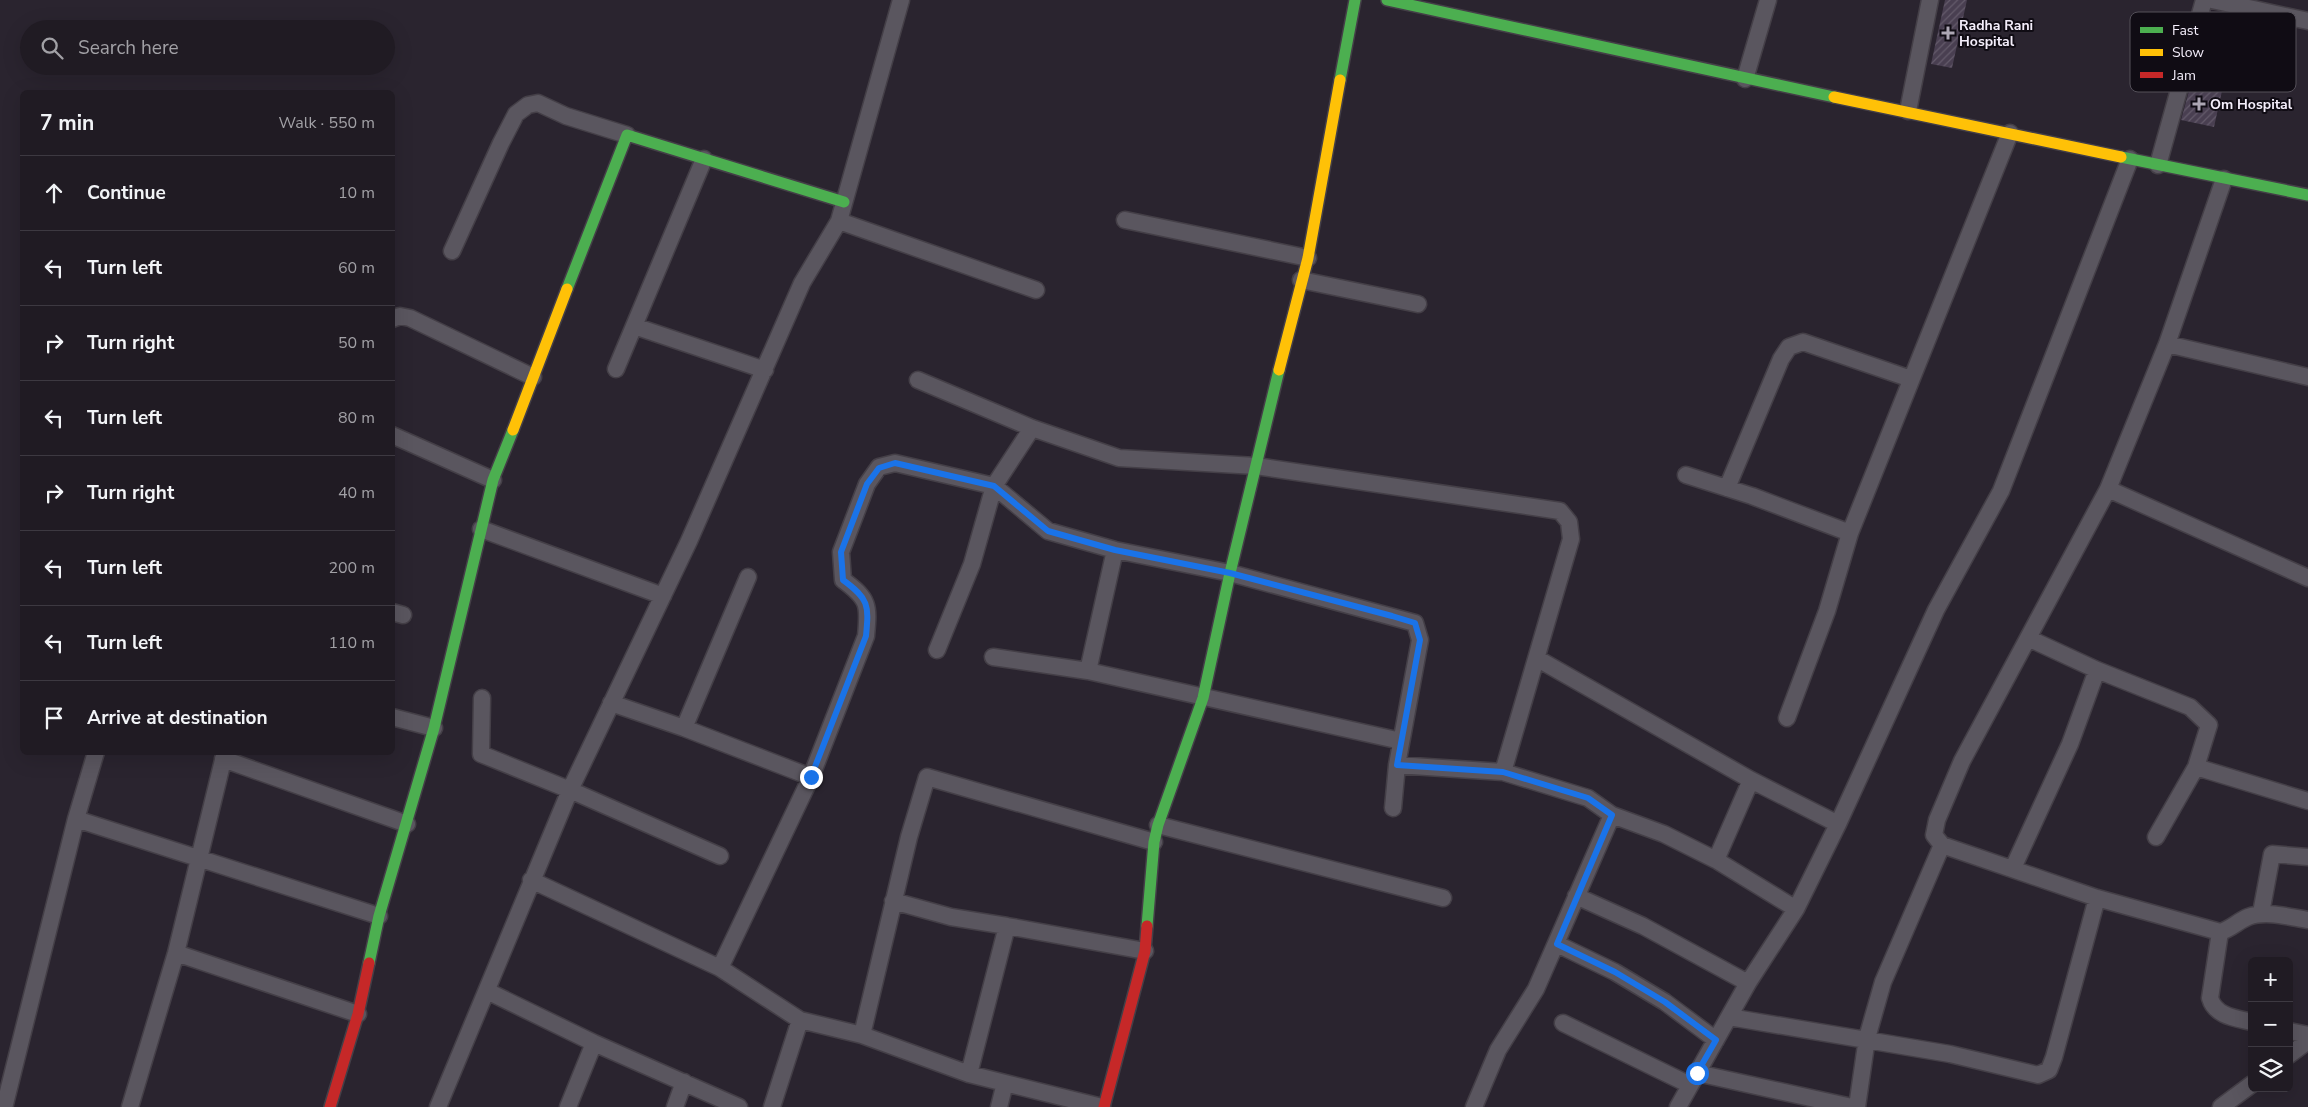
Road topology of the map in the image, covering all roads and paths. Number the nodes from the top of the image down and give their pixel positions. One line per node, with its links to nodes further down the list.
1 (901, 0): 18 (street)
2 (1355, 0): 22 (street)
3 (1387, 0): 8 (street)
4 (1768, 0): 8 (street)
5 (1930, 0): 10 (street)
6 (2212, 0): 7 (street)
7 (2267, 12)
8 (1745, 79): 10 (street)
9 (2178, 92): 15 (street)
10 (1908, 111): 11 (street)
11 (2010, 133): 14 (street); 33 (street)
12 (627, 135): 13 (street); 21 (street); 31 (street)
13 (704, 158): 18 (street); 27 (street)
14 (2130, 159): 15 (street); 77 (street)
15 (2158, 164): 16 (street)
16 (2224, 179): 17 (street); 28 (street)
17 (2308, 195)
18 (844, 202): 20 (street)
19 (1125, 220): 22 (street)
20 (839, 221): 24 (street); 30 (street)
21 (452, 251)
22 (1308, 258): 23 (street)
23 (1301, 280): 25 (street); 37 (street)
24 (1036, 290)
25 (1418, 304)
26 (395, 318): 31 (street)
27 (634, 326): 29 (street); 30 (street)
28 (2167, 344): 32 (street); 42 (street)
29 (616, 369)
30 (765, 370): 49 (street)
31 (533, 377): 39 (street)
32 (2308, 377)
33 (1911, 379): 41 (street); 44 (street)
34 (918, 380): 35 (street)
35 (1032, 428): 37 (street); 40 (street)
36 (395, 436): 39 (street)
37 (1256, 466): 46 (street); 53 (street)
38 (1686, 475): 41 (street)
39 (493, 480): 43 (street)
40 (994, 486): 45 (street); 51 (street); 69 (street)
41 (1728, 488): 44 (street)
42 (2108, 489): 48 (street); 50 (street)
43 (481, 529): 49 (street); 61 (street)
44 (1850, 533): 59 (street)
45 (1115, 550): 46 (street); 55 (street)
46 (1230, 573): 57 (street); 63 (street)
47 (748, 577): 62 (street)
48 (2308, 578)
49 (663, 596): 58 (street)
50 (2028, 638): 54 (street); 81 (street)
51 (937, 650)
52 (993, 657): 55 (street)
53 (1538, 659): 68 (street); 70 (street)
54 (2097, 670): 67 (street); 86 (street)
55 (1088, 671): 57 (street)
56 (482, 698): 71 (street)
57 (1203, 698): 63 (street); 78 (street)
58 (612, 703): 62 (street); 71 (street)
59 (1787, 718)
60 (395, 719): 61 (street)
61 (434, 728): 76 (street)
62 (684, 728): 69 (street)
63 (1401, 741): 66 (street)
64 (95, 755): 75 (street)
65 (224, 756): 76 (street); 83 (street)
66 (1397, 765): 68 (street); 73 (street)
67 (2196, 767): 72 (street); 79 (street)
68 (1503, 772): 74 (street)
69 (811, 777): 101 (street)
70 (1751, 780): 77 (street); 85 (street)
71 (570, 790): 82 (street); 87 (street)
72 (2308, 801)
73 (1393, 808)
74 (1612, 815): 85 (street); 88 (street)
75 (76, 819): 83 (street); 122 (street)
76 (407, 824): 94 (street)
77 (1838, 824): 92 (street)
78 (1158, 825): 80 (street); 89 (street)
79 (2156, 838)
80 (1154, 842): 91 (street); 99 (street)
81 (1942, 844): 86 (street); 112 (street)
82 (720, 856)
83 (199, 857): 94 (street); 100 (street)
84 (2308, 857): 93 (street)
85 (1716, 860): 92 (street)
86 (2013, 868): 90 (street)
87 (531, 880): 101 (street); 103 (street)
88 (1576, 896): 98 (street); 102 (street)
89 (1443, 898)
90 (2097, 898): 97 (street); 112 (street)
91 (893, 901): 96 (street); 110 (street)
92 (1796, 909): 102 (street)
93 (2261, 913): 95 (street); 97 (street)
94 (379, 916): 104 (street)
95 (2308, 920)
96 (1007, 926): 99 (street); 117 (street)
97 (2220, 932): 107 (street)
98 (1557, 944): 113 (street); 132 (street)
99 (1145, 952): 131 (street)
100 (176, 953): 104 (street); 123 (street)
101 (720, 968): 106 (street)
102 (1748, 983): 105 (street)
103 (487, 991): 115 (street); 125 (street)
104 (358, 1014): 124 (street)
105 (1729, 1016): 112 (street); 113 (street)
106 (800, 1020): 110 (street); 129 (street)
107 (2248, 1021)
108 (1563, 1023): 118 (street)
109 (2293, 1032): 111 (street)
110 (862, 1035): 117 (street)
111 (2308, 1035)
112 (1867, 1038): 135 (street)
113 (1716, 1040): 118 (street)
114 (2308, 1041): 116 (street)
115 (594, 1043): 119 (street); 126 (street)
116 (2293, 1053)
117 (969, 1074): 120 (street)
118 (1693, 1079): 133 (street); 134 (street)
119 (684, 1082): 127 (street); 128 (street)
120 (1005, 1083): 130 (street); 131 (street)
121 (2248, 1087): 136 (street)
122 (8, 1105)
123 (130, 1107)
124 (330, 1107)
125 (438, 1107)
126 (568, 1107)
127 (675, 1107)
128 (739, 1107)
129 (772, 1107)
130 (999, 1107)
131 (1103, 1107)
132 (1474, 1107)
133 (1678, 1107)
134 (1852, 1107)
135 (1857, 1107)
136 (2220, 1107)

